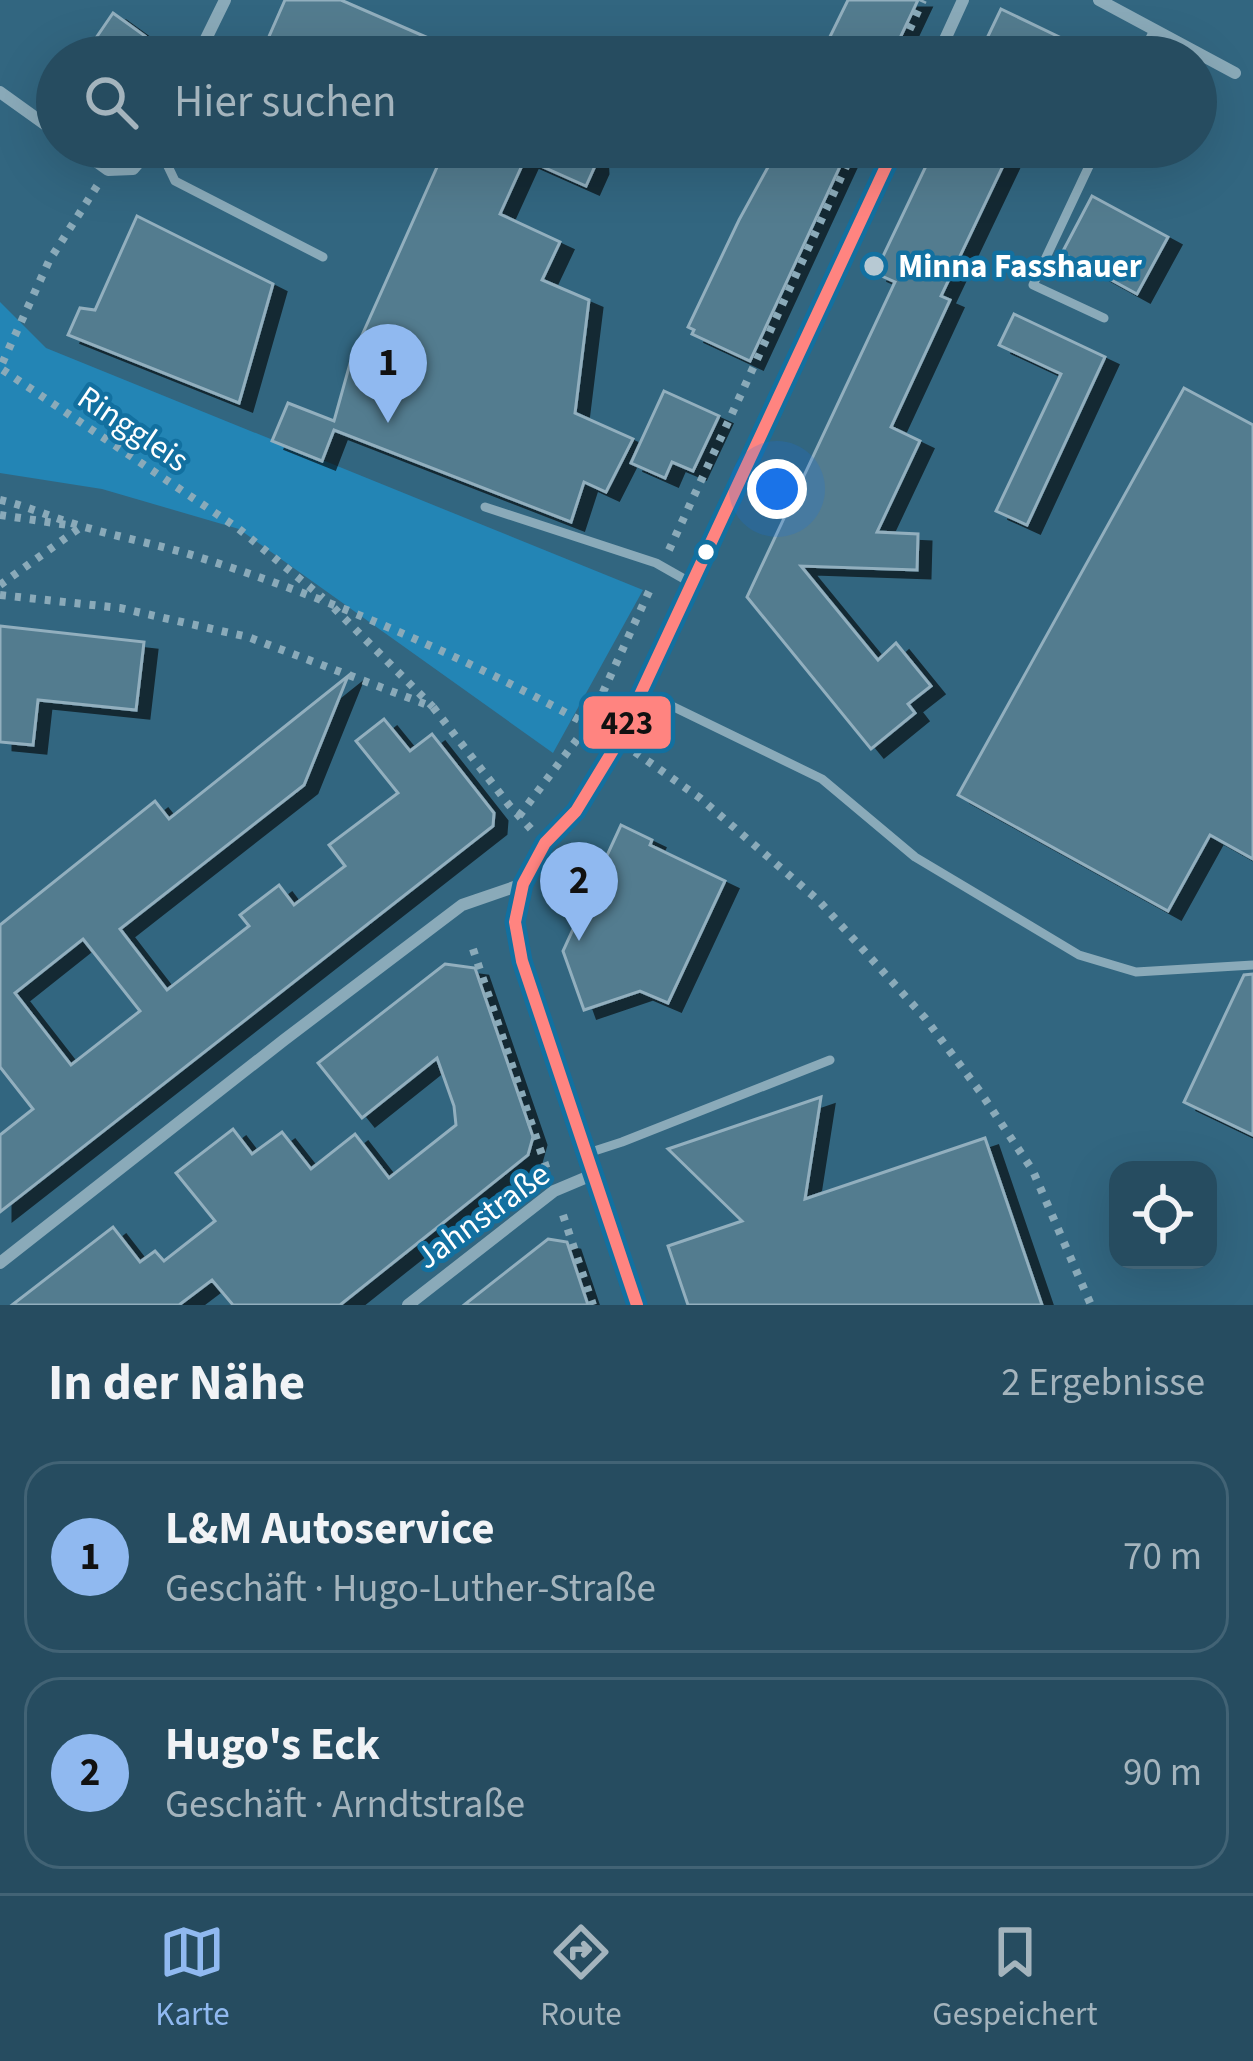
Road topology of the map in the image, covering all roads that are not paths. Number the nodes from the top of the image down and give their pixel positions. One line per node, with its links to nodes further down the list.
1 (225, 0): 5 (street)
2 (963, 0): 6 (street)
3 (1100, 0): 4 (street)
4 (1154, 30): 7 (lane); 8 (street)
5 (207, 36)
6 (947, 36)
7 (1151, 36)
8 (1165, 36)
9 (1217, 63): 10 (street)
10 (1235, 73)
11 (0, 92): 12 (street)
12 (36, 119)
13 (105, 168): 14 (street)
14 (135, 168)
15 (169, 168): 18 (lane)
16 (885, 168): 21 (street)
17 (1089, 168): 19 (lane)
18 (323, 257)
19 (1104, 318)
20 (485, 507): 21 (lane)
21 (693, 584): 22 (street)
22 (643, 692): 23 (street); 24 (lane)
23 (523, 884): 26 (street); 28 (street)
24 (1253, 965)
25 (830, 1060): 26 (lane)
26 (585, 1154): 27 (street)
27 (592, 1175): 29 (street, Jahnstraße); 30 (street)
28 (0, 1264)
29 (408, 1305)
30 (637, 1305)

